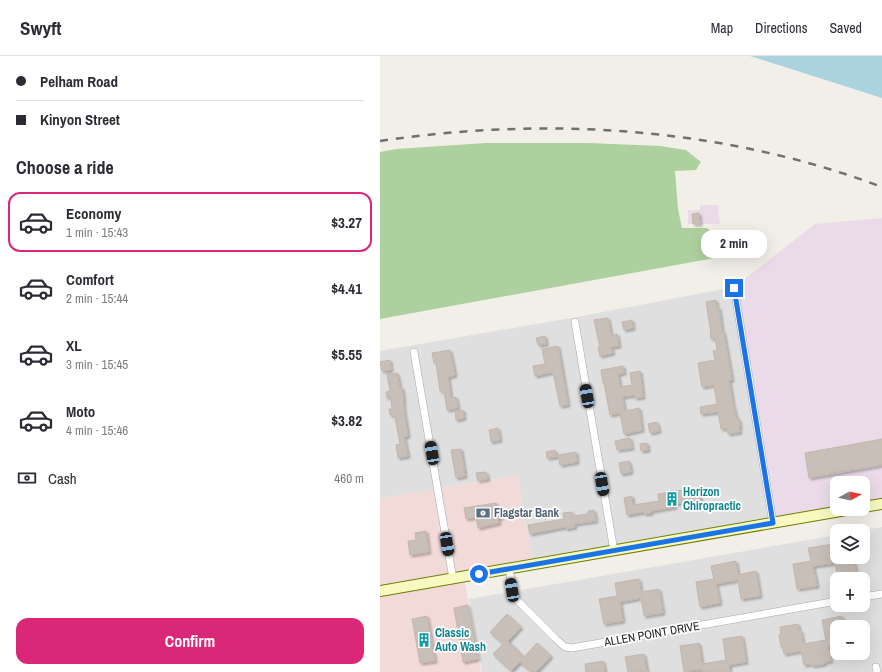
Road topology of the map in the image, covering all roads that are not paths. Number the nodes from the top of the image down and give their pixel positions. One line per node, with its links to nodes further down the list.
1 (734, 288): 7 (street)
2 (575, 322): 8 (street)
3 (414, 352): 10 (street)
4 (882, 504): 5 (main road)
5 (870, 506)
6 (830, 513): 7 (main road)
7 (773, 523): 8 (main road)
8 (614, 551): 9 (main road)
9 (509, 569): 10 (main road); 14 (street, ALLEN POINT DRIVE)
10 (453, 579): 11 (main road)
11 (380, 591)
12 (882, 594): 13 (street)
13 (870, 596)
14 (830, 602)

